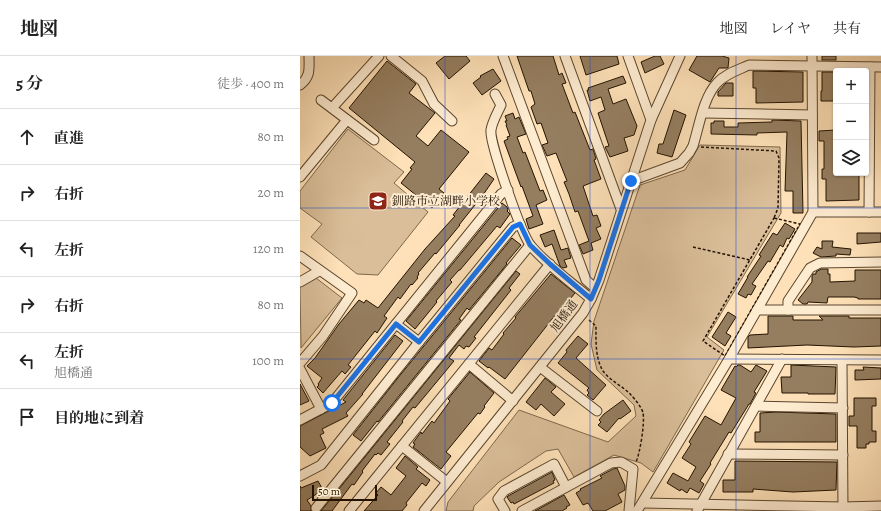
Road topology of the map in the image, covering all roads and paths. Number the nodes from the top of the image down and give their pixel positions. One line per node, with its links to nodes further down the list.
1 (309, 56): 11 (street)
2 (379, 56): 14 (street)
3 (391, 56): 19 (street)
4 (503, 56): 39 (street)
5 (565, 56): 25 (street)
6 (628, 56): 18 (street)
7 (680, 56): 18 (street, 旭橋通)
8 (812, 61): 9 (street); 15 (street); 16 (street)
9 (870, 67): 10 (street); 27 (street)
10 (881, 67)
11 (300, 85)
12 (495, 94): 24 (street)
13 (321, 100): 14 (street)
14 (332, 108): 17 (street)
15 (703, 113): 16 (street); 21 (street)
16 (812, 114): 26 (street)
17 (347, 120): 20 (street); 22 (street)
18 (652, 120): 23 (street, 旭橋通)
19 (452, 121)
20 (374, 140)
21 (693, 146): 23 (street); 29 (path)
22 (300, 177)
23 (631, 181): 25 (street, 旭橋通)
24 (508, 190): 30 (street); 45 (street)
25 (621, 210): 39 (street, 旭橋通)
26 (813, 212): 27 (street); 41 (street)
27 (869, 212): 28 (street)
28 (881, 212)
29 (774, 218): 34 (path); 34 (path)
30 (520, 224): 31 (street); 46 (street)
31 (530, 245): 36 (street); 71 (street)
32 (693, 247): 34 (path)
33 (300, 256): 37 (street)
34 (750, 260)
35 (881, 262): 42 (street)
36 (550, 264): 40 (street); 52 (street)
37 (319, 271): 38 (street); 51 (street)
38 (300, 282)
39 (595, 288): 40 (street, 旭橋通)
40 (591, 299): 44 (street, 旭橋通)
41 (757, 310): 42 (street); 47 (street)
42 (788, 310): 43 (street)
43 (881, 310)
44 (576, 322): 53 (street, 旭橋通); 64 (path)
45 (396, 324): 46 (street); 58 (street)
46 (419, 342): 65 (street)
47 (729, 359): 48 (street); 68 (street)
48 (782, 360): 50 (street); 56 (street)
49 (881, 360): 50 (street)
50 (842, 361): 57 (street)
51 (300, 363)
52 (469, 364): 55 (street); 61 (street)
53 (540, 367): 55 (street, 旭橋通); 59 (street)
54 (300, 369): 58 (street)
55 (513, 401): 66 (street, 旭橋通)
56 (756, 406): 57 (street); 62 (street)
57 (843, 408): 63 (street)
58 (322, 409): 60 (street)
59 (597, 411)
60 (300, 420)
61 (402, 446): 66 (street); 73 (street)
62 (728, 454): 63 (street); 70 (street)
63 (843, 455): 72 (street)
64 (633, 469): 67 (street); 77 (street)
65 (300, 476)
66 (448, 482): 74 (street, 旭橋通)
67 (566, 487): 75 (street); 76 (street)
68 (643, 503): 70 (street); 78 (street)
69 (881, 506): 72 (street)
70 (699, 507): 72 (street)
71 (316, 508)
72 (844, 509)
73 (350, 511)
74 (424, 511)
75 (505, 511)
76 (522, 511)
77 (629, 511)
78 (637, 511)

